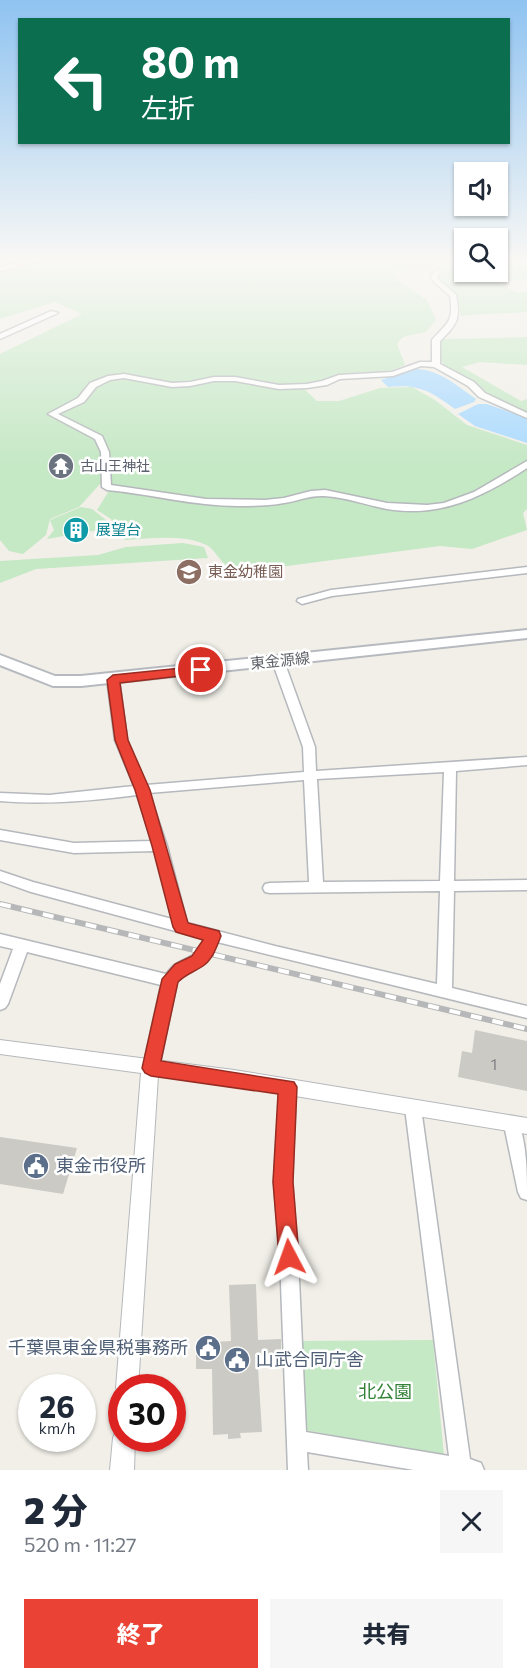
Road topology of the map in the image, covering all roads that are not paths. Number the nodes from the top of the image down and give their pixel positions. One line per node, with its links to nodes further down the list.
1 (19, 329): 3 (street)
2 (451, 329): 4 (street)
3 (0, 337)
4 (436, 364): 5 (street); 6 (street)
5 (527, 416)
6 (527, 464)
7 (527, 570): 8 (street)
8 (302, 601)
9 (527, 634): 11 (main road, 東金源線)
10 (0, 660): 12 (main road, 東金源線)
11 (278, 661): 12 (main road, 東金源線); 15 (street)
12 (113, 680): 16 (street)
13 (527, 761): 14 (street)
14 (450, 768): 15 (street); 23 (street)
15 (312, 776): 16 (street); 22 (street)
16 (142, 790): 17 (street); 19 (street)
17 (0, 797)
18 (0, 835): 19 (street)
19 (160, 846): 25 (street)
20 (0, 876): 25 (street)
21 (527, 885): 23 (street)
22 (316, 886): 23 (street); 24 (street)
23 (447, 887): 30 (street)
24 (270, 888)
25 (182, 927): 26 (street)
26 (213, 936): 29 (street); 30 (street)
27 (0, 940): 28 (street)
28 (22, 945): 29 (street); 31 (street)
29 (170, 981): 34 (street)
30 (444, 992): 32 (street)
31 (0, 1004)
32 (527, 1012)
33 (0, 1047): 34 (street)
34 (151, 1068): 35 (street); 39 (street)
35 (288, 1087): 36 (street); 40 (street)
36 (413, 1108): 37 (street); 42 (street)
37 (520, 1125): 38 (street)
38 (527, 1192)
39 (128, 1374)
40 (297, 1440): 42 (street); 44 (street)
41 (123, 1452): 43 (street)
42 (467, 1469)
43 (122, 1470)
44 (298, 1470)

